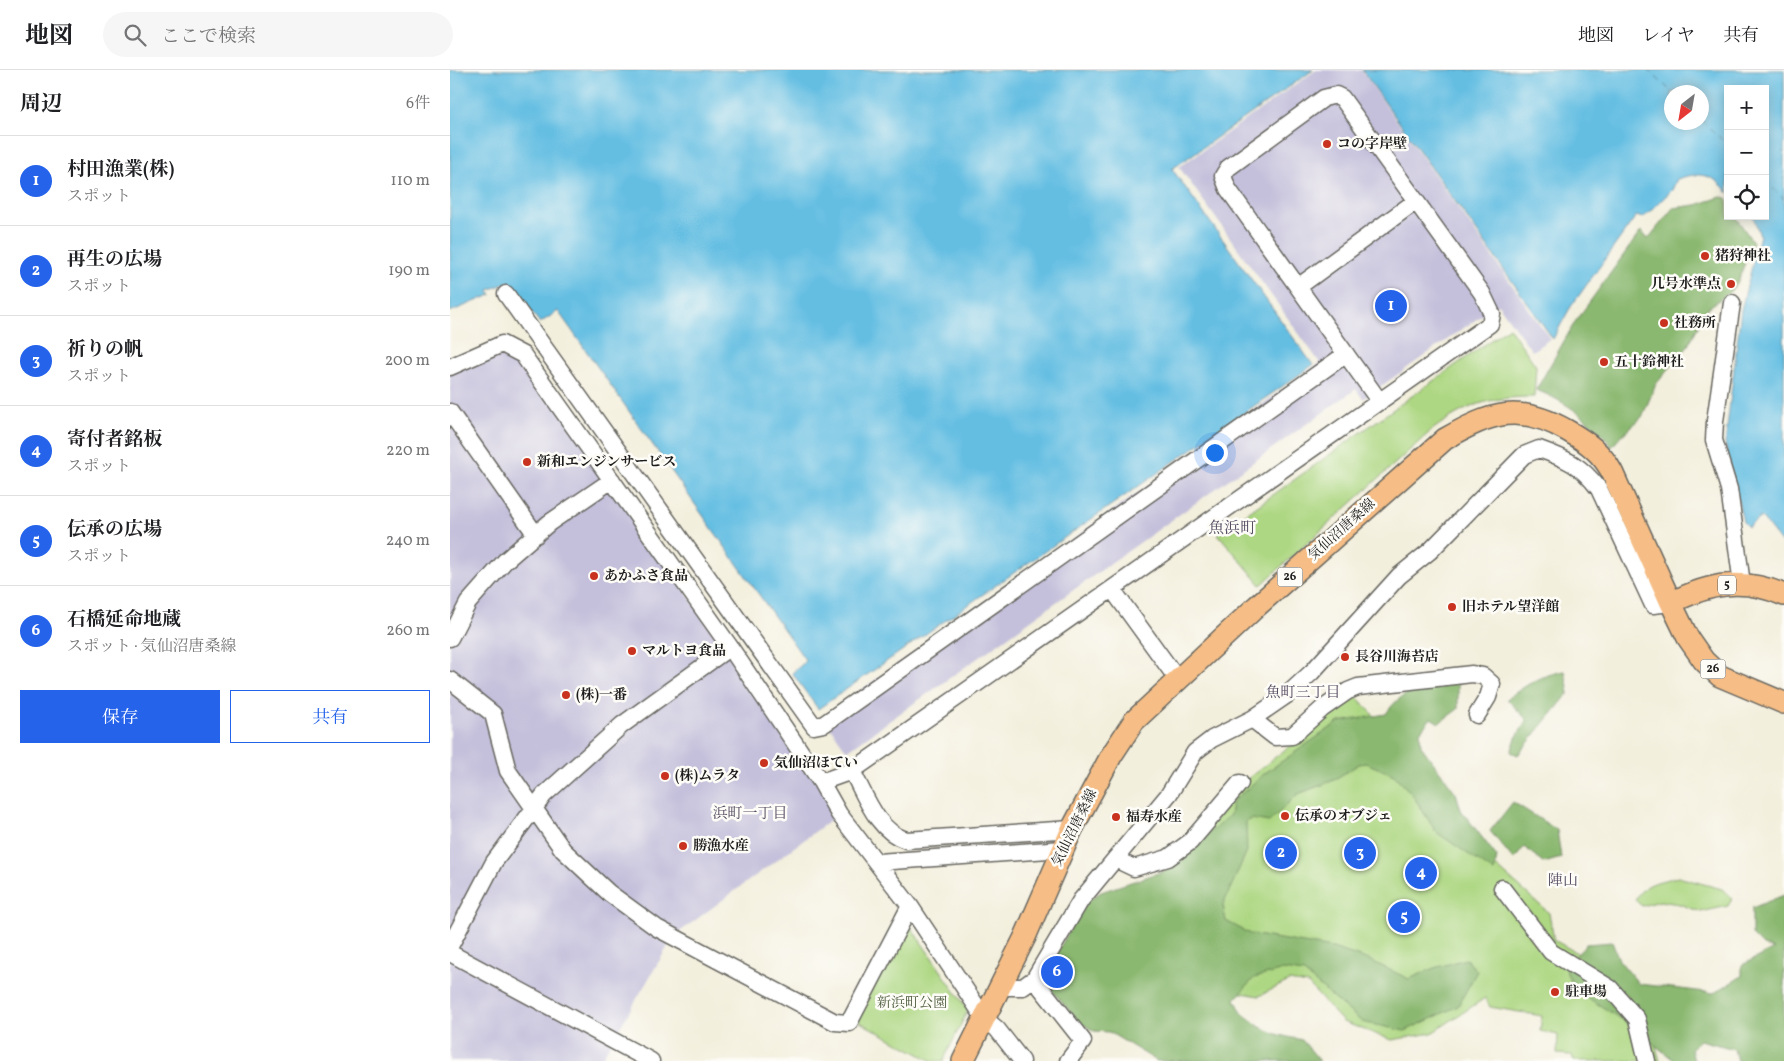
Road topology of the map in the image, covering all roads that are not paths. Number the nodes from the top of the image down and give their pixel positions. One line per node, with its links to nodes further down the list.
1 (1416, 201): 2 (street); 2 (street); 7 (street)
2 (1298, 287): 5 (street)
3 (506, 294): 5 (street)
4 (1732, 303): 11 (street)
5 (1346, 354): 7 (street)
6 (450, 367): 9 (street)
7 (1380, 402): 12 (street)
8 (450, 412): 10 (street)
9 (612, 480): 10 (street); 16 (street)
10 (536, 535): 15 (street)
11 (1742, 584): 13 (main road, 5); 14 (main road, 5)
12 (1112, 589): 18 (street); 22 (street)
13 (1784, 595)
14 (1671, 603): 18 (main road, 気仙沼唐桑線 / 26); 19 (main road, 気仙沼唐桑線 / 26); 21 (street)
15 (450, 638)
16 (730, 647): 23 (street); 25 (street)
17 (450, 680): 25 (street)
18 (1178, 680): 26 (main road, 気仙沼唐桑線 / 26)
19 (1784, 704)
20 (1477, 714): 21 (street)
21 (1252, 719): 28 (street)
22 (852, 772): 23 (street); 26 (street)
23 (821, 782): 29 (street)
24 (1240, 783): 28 (street)
25 (534, 808): 31 (street); 32 (street)
26 (1072, 829): 27 (main road, 気仙沼唐桑線 / 26)
27 (1063, 849): 29 (street); 35 (main road, 気仙沼唐桑線 / 26)
28 (1115, 860): 34 (street)
29 (878, 862): 31 (street)
30 (1502, 888): 41 (street)
31 (910, 906): 36 (street)
32 (450, 946)
33 (450, 953): 37 (street)
34 (1034, 979): 35 (street); 40 (street)
35 (1001, 987): 36 (main road, 気仙沼唐桑線 / 26)
36 (986, 1019): 38 (main road, 気仙沼唐桑線 / 26); 39 (street)
37 (651, 1061)
38 (963, 1061)
39 (1022, 1061)
40 (1068, 1061)
41 (1647, 1061)

